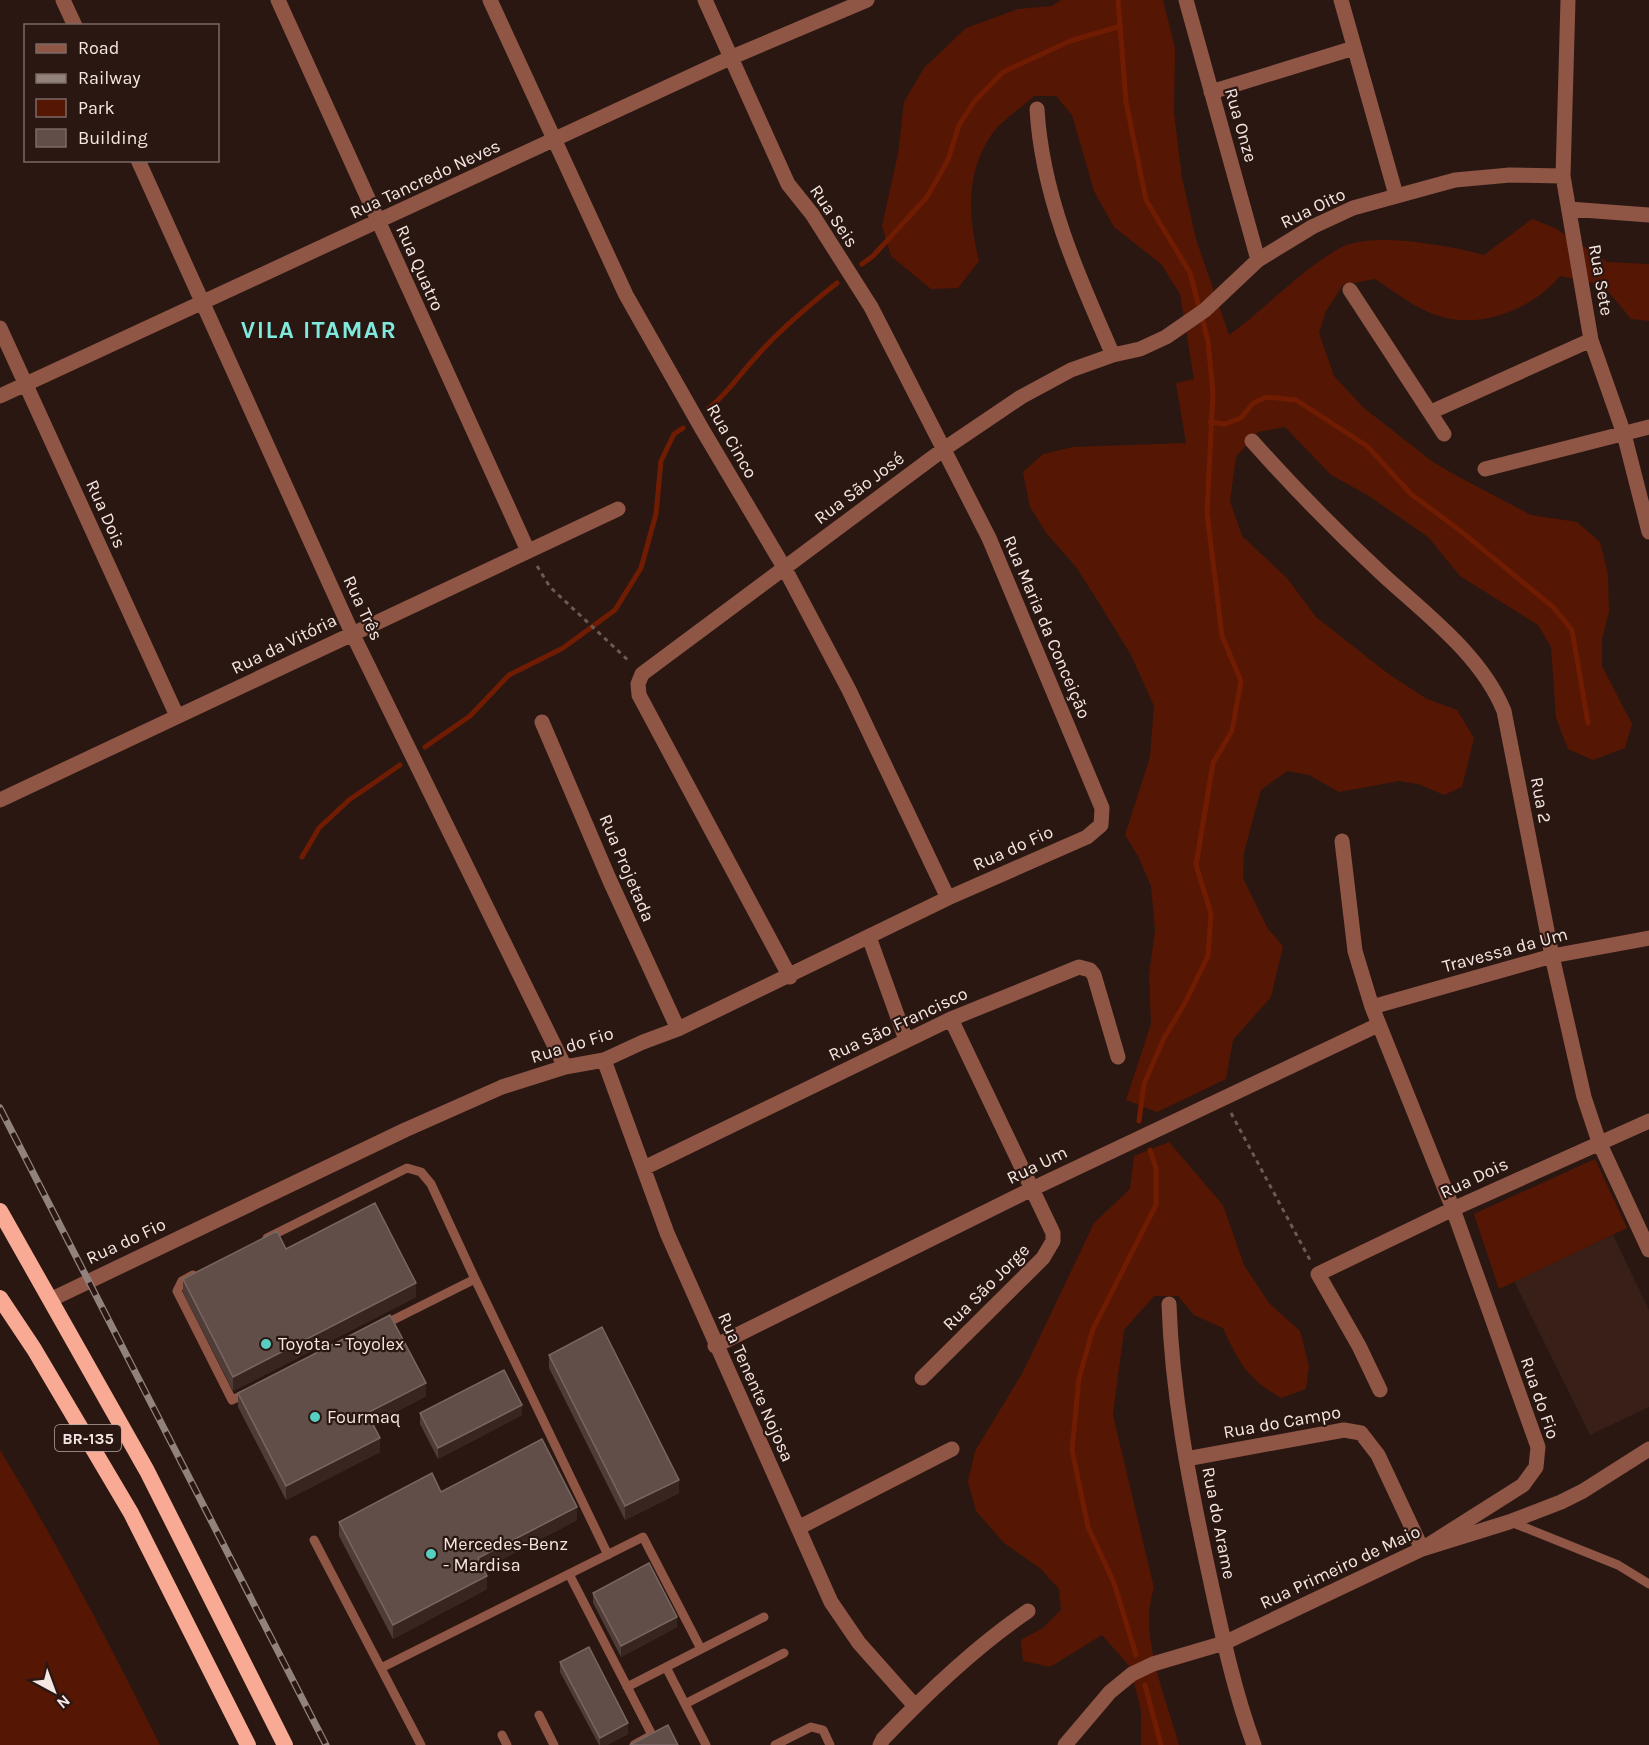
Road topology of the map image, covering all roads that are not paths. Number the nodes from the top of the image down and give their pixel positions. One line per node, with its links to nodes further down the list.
1 (63, 0): 9 (street)
2 (278, 0): 20 (street, Rua Quatro)
3 (490, 0): 14 (street, Rua Cinco)
4 (705, 0): 11 (street, Rua Seis)
5 (867, 0): 11 (street, Rua Tancredo Neves)
6 (1186, 0): 12 (street, Rua Onze)
7 (1341, 0): 10 (street)
8 (1568, 0): 16 (street)
9 (74, 24)
10 (1354, 48): 12 (street); 17 (street)
11 (730, 58): 14 (street, Rua Tancredo Neves); 34 (street, Rua Seis)
12 (1211, 92): 21 (street, Rua Onze)
13 (1037, 109): 26 (street)
14 (553, 141): 20 (street, Rua Tancredo Neves); 39 (street, Rua Cinco)
15 (139, 162): 23 (street, Rua Três)
16 (1563, 176): 17 (street, Rua Oito); 18 (street)
17 (1395, 195): 21 (street, Rua Oito)
18 (1569, 209): 19 (street); 25 (street, Rua Sete)
19 (1649, 215)
20 (378, 222): 23 (street, Rua Tancredo Neves); 38 (street, Rua Quatro)
21 (1258, 260): 26 (street, Rua Oito)
22 (1350, 290): 29 (street)
23 (204, 302): 27 (street, Rua Tancredo Neves); 40 (street, Rua Três)
24 (0, 328): 27 (street, Rua Dois)
25 (1592, 340): 29 (street); 32 (street, Rua Sete)
26 (1113, 355): 34 (street, Rua São José)
27 (25, 382): 28 (street, Rua Tancredo Neves); 41 (street, Rua Dois)
28 (0, 396)
29 (1431, 412): 31 (street)
30 (1649, 427): 32 (street)
31 (1444, 434)
32 (1624, 434): 35 (street); 37 (street)
33 (1252, 441): 49 (street, Rua 2)
34 (944, 449): 39 (street, Rua São José); 44 (street, Rua Maria da Conceição)
35 (1485, 469)
36 (618, 509): 38 (street, Rua da Vitória)
37 (1649, 532)
38 (528, 551): 40 (street, Rua da Vitória)
39 (785, 569): 46 (street, Rua Cinco); 50 (street, Rua São José)
40 (352, 633): 41 (street, Rua da Vitória); 58 (street, Rua Três)
41 (177, 716): 43 (street, Rua da Vitória)
42 (542, 722): 54 (street, Rua Projetada)
43 (0, 800)
44 (1101, 825): 46 (street, Rua do Fio)
45 (1342, 841): 51 (street)
46 (948, 898): 47 (street, Rua do Fio)
47 (869, 937): 50 (street, Rua do Fio); 55 (street)
48 (1649, 938): 49 (street, Travessa da Um)
49 (1552, 956): 51 (street, Travessa da Um); 60 (street, Rua 2)
50 (790, 977): 54 (street, Rua do Fio)
51 (1372, 1007): 53 (street)
52 (951, 1020): 55 (street, Rua São Francisco); 56 (street, Rua São Francisco); 62 (street, Rua São Jorge)
53 (1378, 1025): 62 (street, Rua Um); 63 (street)
54 (678, 1029): 57 (street, Rua do Fio)
55 (906, 1040): 61 (street, Rua São Francisco)
56 (1118, 1057)
57 (603, 1060): 58 (street, Rua do Fio); 61 (street, Rua Tenente Nojosa)
58 (565, 1067): 70 (street, Rua do Fio)
59 (1649, 1121): 60 (street, Rua Dois)
60 (1599, 1142): 63 (street, Rua Dois); 66 (street, Rua 2)
61 (644, 1168): 73 (street, Rua Tenente Nojosa)
62 (1032, 1189): 73 (street, Rua Um); 74 (street, Rua São Jorge)
63 (1453, 1209): 76 (street, Rua Dois); 83 (street, Rua do Fio)
64 (0, 1211): 70 (highway, BR-135)
65 (253, 1245): 68 (lane)
66 (1649, 1250)
67 (202, 1270): 75 (lane)
68 (475, 1279): 72 (lane); 84 (lane)
69 (0, 1298): 99 (highway, BR-135)
70 (52, 1299): 100 (highway, BR-135)
71 (1169, 1304): 79 (street, Rua do Arame)
72 (369, 1332)
73 (716, 1346): 81 (street, Rua Tenente Nojosa)
74 (922, 1378)
75 (253, 1390)
76 (1380, 1390)
77 (952, 1449): 81 (street)
78 (1649, 1449): 80 (street, Rua Primeiro de Maio)
79 (1186, 1459): 83 (street, Rua do Campo); 89 (street, Rua do Arame)
80 (1509, 1522): 83 (street, Rua Primeiro de Maio); 86 (lane)
81 (798, 1528): 96 (street, Rua Tenente Nojosa)
82 (314, 1540): 93 (lane)
83 (1422, 1549): 89 (street, Rua Primeiro de Maio)
84 (608, 1555): 85 (lane); 90 (lane)
85 (569, 1574): 93 (lane); 94 (lane)
86 (1649, 1584)
87 (1028, 1611): 96 (street)
88 (764, 1617): 90 (lane)
89 (1224, 1643): 109 (street, Rua Primeiro de Maio); 110 (street, Rua do Arame)
90 (701, 1649): 92 (lane)
91 (784, 1653): 95 (lane)
92 (666, 1667): 94 (lane); 95 (lane)
93 (381, 1668): 101 (lane)
94 (627, 1686): 104 (lane)
95 (685, 1704): 105 (lane)
96 (915, 1706): 108 (street)
97 (539, 1715): 103 (lane)
98 (502, 1735): 102 (lane)
99 (248, 1745)
100 (285, 1745)
101 (421, 1745)
102 (507, 1745)
103 (554, 1745)
104 (633, 1745)
105 (706, 1745)
106 (776, 1745): 107 (lane)
107 (830, 1745)
108 (880, 1745)
109 (1065, 1745)
110 (1254, 1745)

